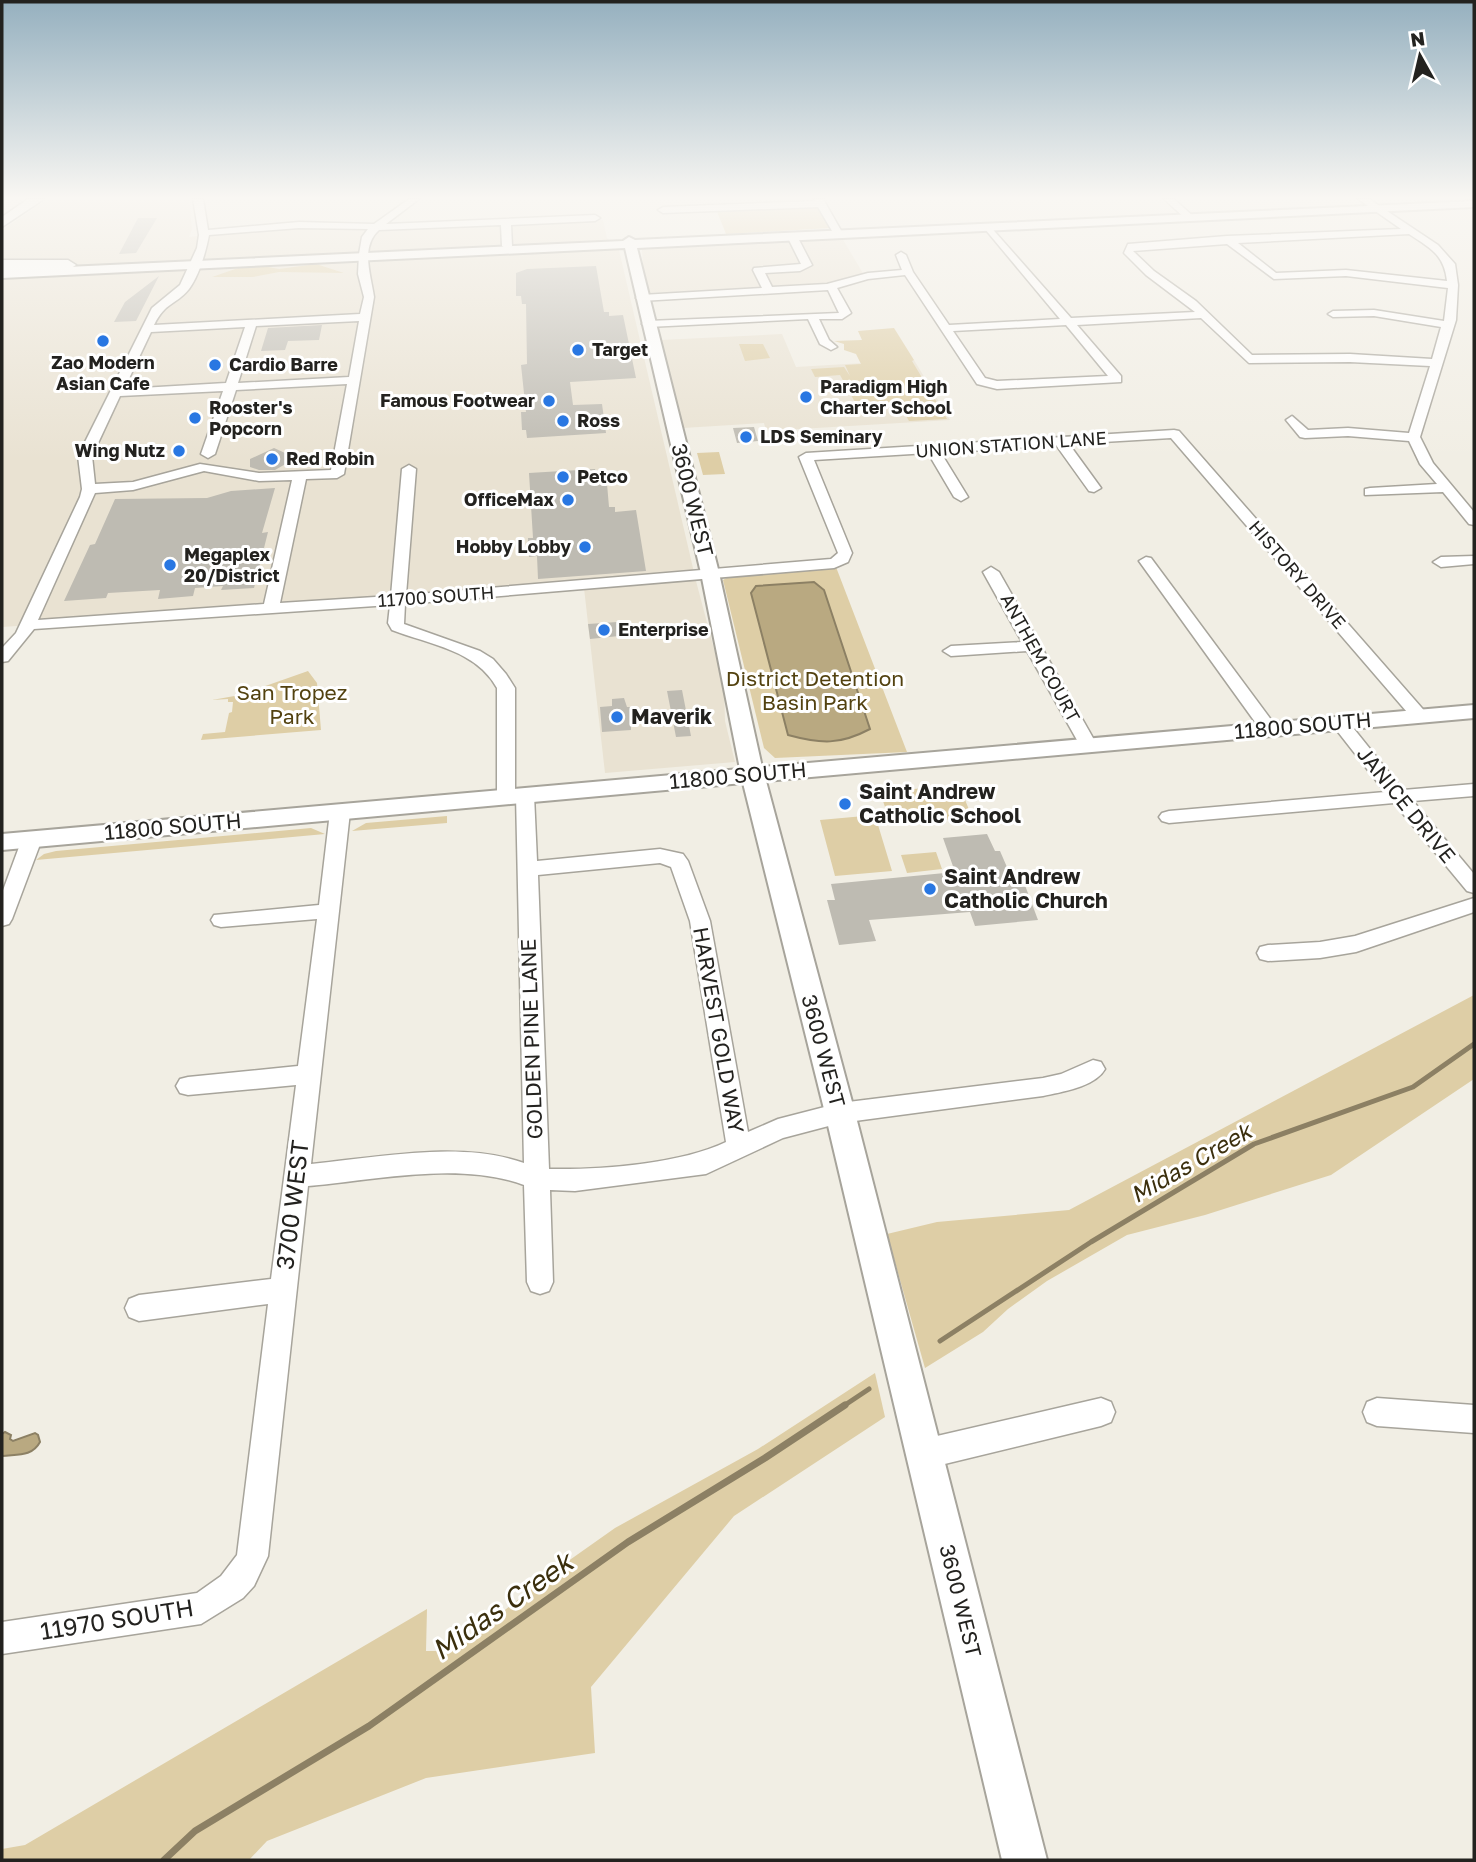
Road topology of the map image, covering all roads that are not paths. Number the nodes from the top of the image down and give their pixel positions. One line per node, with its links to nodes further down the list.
1 (1453, 285): 19 (street)
2 (185, 286): 20 (street)
3 (368, 286): 14 (street)
4 (639, 286): 11 (main road, 3600 WEST)
5 (766, 286): 10 (street)
6 (831, 286): 10 (street); 15 (street)
7 (917, 286): 21 (street)
8 (1037, 286): 16 (street)
9 (1167, 286): 13 (street)
10 (768, 290): 11 (street)
11 (641, 298): 18 (main road, 3600 WEST)
12 (1333, 314): 19 (street)
13 (1205, 315): 16 (street); 23 (street)
14 (365, 317): 17 (street); 24 (street)
15 (812, 317): 18 (street); 22 (street)
16 (1067, 322): 21 (street); 21 (street)
17 (252, 323): 20 (street); 25 (street)
18 (648, 324): 46 (main road, 3600 WEST)
19 (1447, 325): 23 (street)
20 (147, 328): 26 (street)
21 (946, 328)
22 (831, 347)
23 (1436, 363): 29 (street)
24 (354, 380): 25 (street); 34 (street)
25 (230, 387): 26 (street); 32 (street)
26 (115, 393): 37 (street)
27 (1292, 420): 29 (street)
28 (1174, 434): 30 (street, UNION STATION LANE); 54 (street, HISTORY DRIVE)
29 (1414, 437): 36 (street)
30 (1060, 442): 31 (street, UNION STATION LANE); 35 (street)
31 (933, 450): 39 (street); 41 (street, UNION STATION LANE)
32 (201, 463): 34 (street); 37 (street)
33 (410, 469): 47 (street)
34 (300, 476): 48 (street)
35 (1094, 488)
36 (1445, 488): 38 (street); 40 (street)
37 (89, 489): 49 (street)
38 (1370, 492)
39 (961, 497)
40 (1474, 521)
41 (843, 559): 46 (street, 11700 SOUTH)
42 (1474, 560): 44 (street)
43 (1146, 561): 56 (street)
44 (1441, 562)
45 (991, 572): 50 (street, ANTHEM COURT)
46 (710, 573): 47 (street, 11700 SOUTH); 58 (main road, 3600 WEST)
47 (398, 600): 48 (street, 11700 SOUTH); 61 (street, GOLDEN PINE LANE)
48 (271, 609): 49 (street, 11700 SOUTH)
49 (28, 625): 52 (street)
50 (1032, 646): 51 (street); 57 (street, ANTHEM COURT)
51 (951, 651)
52 (2, 657)
53 (1474, 711): 54 (main road, 11800 SOUTH)
54 (1419, 715): 55 (main road, 11800 SOUTH)
55 (1340, 723): 56 (main road, 11800 SOUTH); 60 (street, JANICE DRIVE)
56 (1269, 729): 57 (main road, 11800 SOUTH)
57 (1088, 745): 58 (main road, 11800 SOUTH)
58 (753, 774): 61 (main road, 11800 SOUTH); 76 (main road, 3600 WEST)
59 (1474, 790): 60 (street)
60 (1397, 795): 63 (street); 67 (street, JANICE DRIVE)
61 (516, 796): 62 (main road, 11800 SOUTH); 66 (street, GOLDEN PINE LANE)
62 (340, 812): 64 (main road, 11800 SOUTH); 69 (street, 3700 WEST)
63 (1169, 817)
64 (32, 839): 65 (main road, 11800 SOUTH); 70 (street)
65 (2, 842)
66 (527, 869): 77 (street, HARVEST GOLD WAY); 79 (street, GOLDEN PINE LANE)
67 (1474, 886)
68 (1474, 905): 72 (street)
69 (329, 911): 71 (street); 74 (street, 3700 WEST)
70 (2, 919)
71 (221, 920)
72 (1268, 953)
73 (1093, 1069): 76 (street)
74 (308, 1074): 75 (street); 78 (street, 3700 WEST)
75 (188, 1086)
76 (840, 1113): 77 (street); 86 (main road, 3600 WEST)
77 (739, 1147): 79 (street)
78 (297, 1176): 79 (street); 81 (street, 3700 WEST)
79 (537, 1179): 80 (street, GOLDEN PINE LANE)
80 (540, 1282)
81 (283, 1290): 82 (street); 87 (street, 3700 WEST)
82 (139, 1308)
83 (1101, 1412): 86 (street)
84 (1377, 1412): 85 (street)
85 (1474, 1419)
86 (924, 1454): 89 (main road, 3600 WEST)
87 (229, 1591): 88 (street, 11970 SOUTH)
88 (2, 1639)
89 (1024, 1860)

